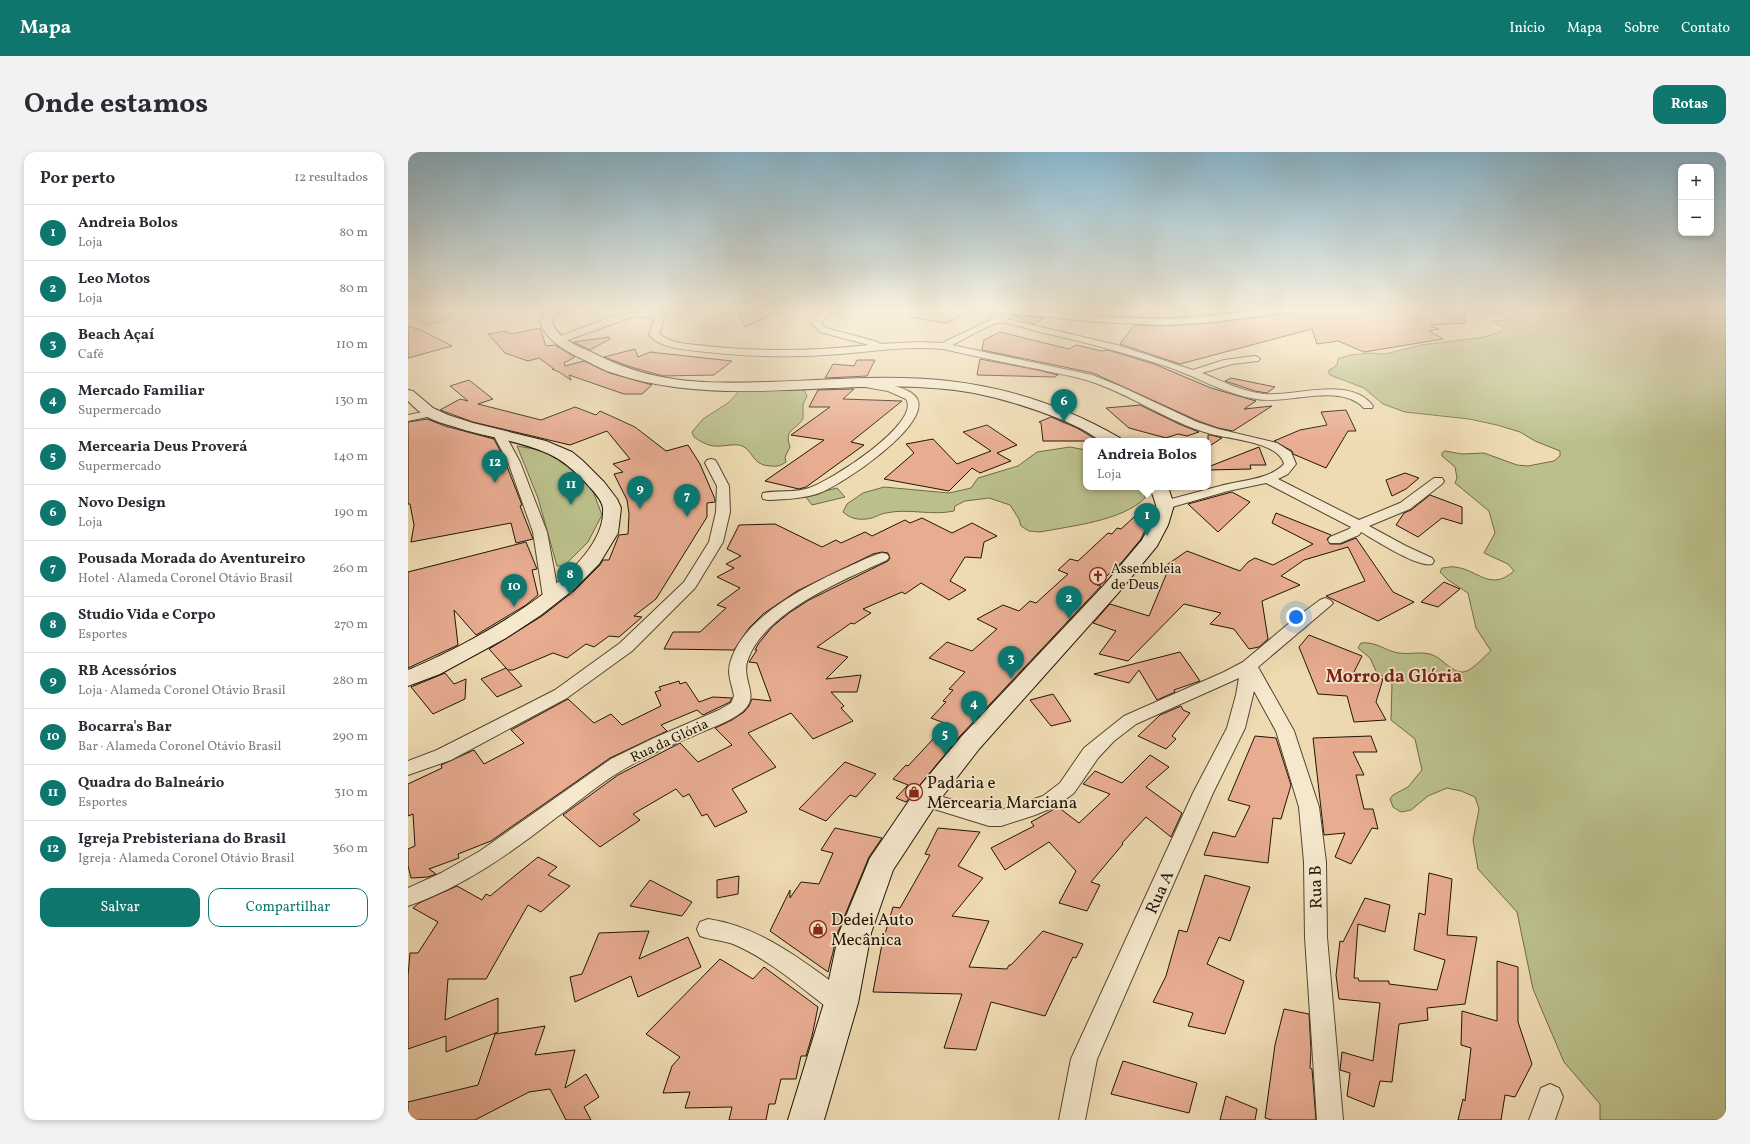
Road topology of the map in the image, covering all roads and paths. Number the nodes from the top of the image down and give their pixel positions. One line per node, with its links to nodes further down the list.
1 (581, 354): 6 (main road)
2 (981, 354): 14 (street)
3 (1136, 354): 5 (street)
4 (1256, 359): 5 (street)
5 (1194, 373): 8 (street)
6 (851, 382): 12 (main road); 18 (street)
7 (408, 394): 9 (main road)
8 (1368, 406)
9 (432, 413): 10 (street); 11 (main road)
10 (408, 418)
11 (500, 436): 24 (street); 24 (main road)
12 (1109, 438)
13 (710, 463): 28 (street)
14 (1268, 480): 17 (street); 20 (street)
15 (1438, 481): 20 (street)
16 (1210, 490): 19 (street)
17 (1211, 490)
18 (768, 496)
19 (1162, 496): 29 (main road)
20 (1359, 525): 21 (street); 23 (street)
21 (1335, 540)
22 (882, 557): 30 (street, Rua da Glória)
23 (1427, 561)
24 (551, 597): 27 (main road)
25 (1325, 603): 26 (street)
26 (1249, 666): 29 (street); 34 (street, Rua A); 35 (street, Rua B)
27 (408, 679)
28 (408, 768)
29 (925, 799): 32 (main road)
30 (408, 897)
31 (708, 929): 32 (street)
32 (841, 1003): 33 (main road)
33 (806, 1120)
34 (1072, 1120)
35 (1330, 1120)

